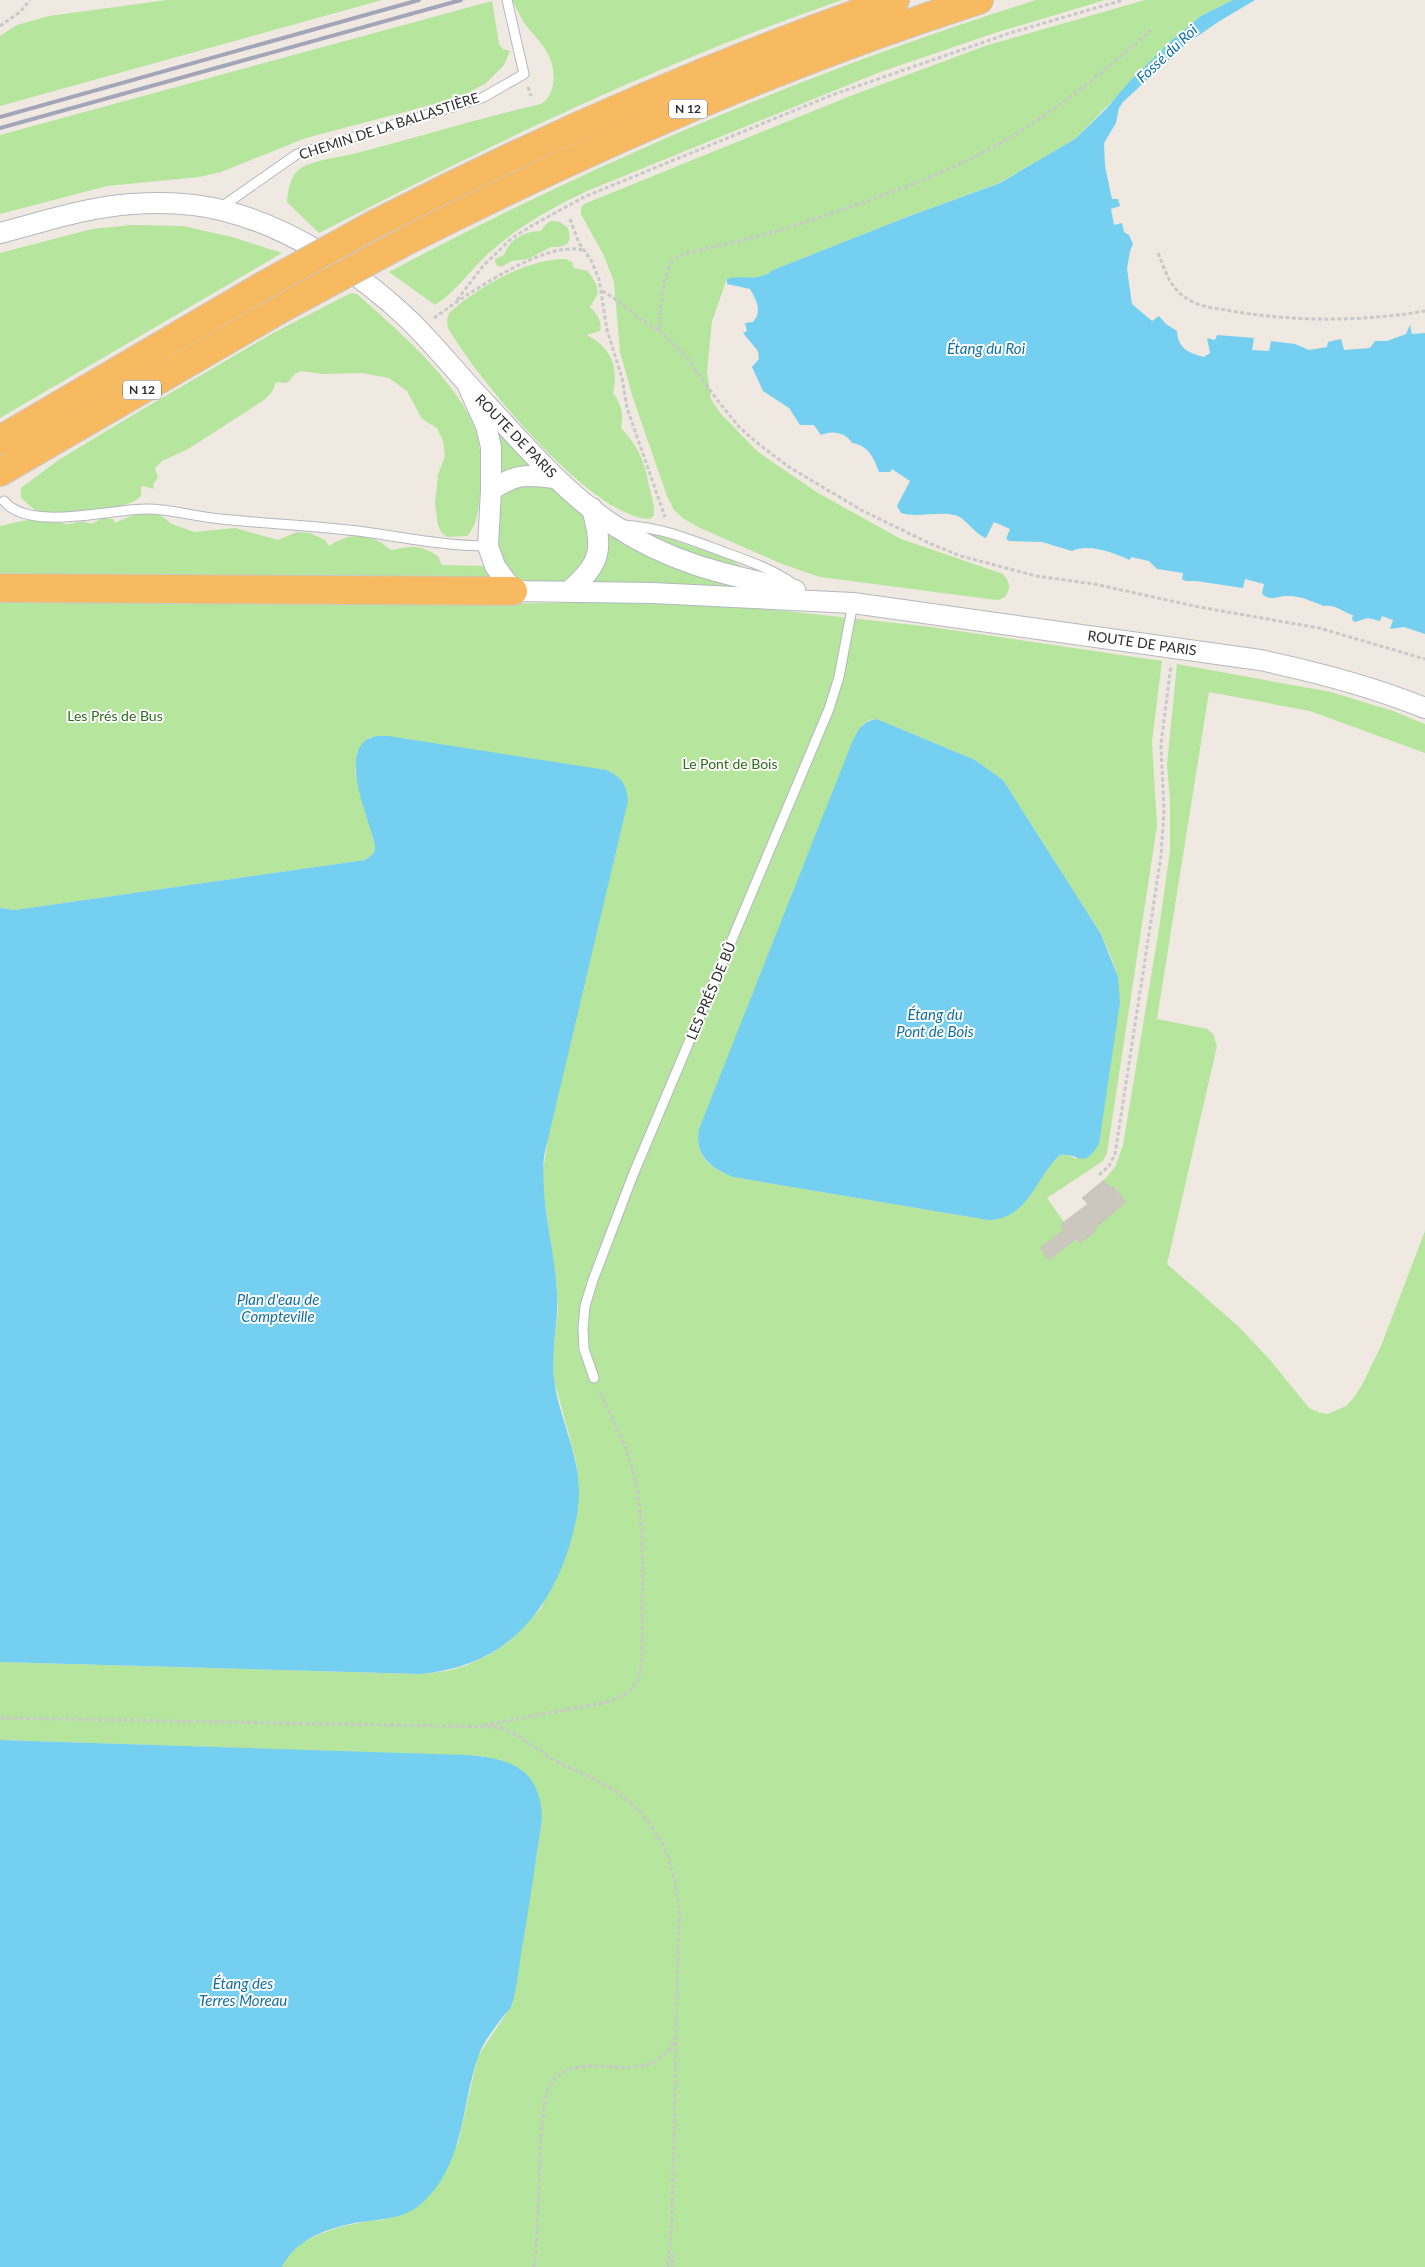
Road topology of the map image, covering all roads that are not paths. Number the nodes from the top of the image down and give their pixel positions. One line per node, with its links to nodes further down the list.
1 (507, 0): 4 (lane, CHEMIN DE LA BALLASTIÈRE)
2 (895, 0): 7 (highway, N 12, bridge)
3 (979, 0): 8 (highway, N 12, bridge)
4 (218, 209): 5 (street); 6 (street)
5 (0, 233)
6 (468, 386): 9 (street, ROUTE DE PARIS); 10 (street, ROUTE DE PARIS)
7 (0, 440)
8 (0, 472)
9 (555, 478): 10 (street); 12 (street, ROUTE DE PARIS)
10 (492, 490): 14 (street, ROUTE DE PARIS)
11 (4, 501): 14 (lane)
12 (592, 508): 13 (street, ROUTE DE PARIS); 17 (street)
13 (612, 524): 18 (street, ROUTE DE PARIS); 18 (lane)
14 (488, 546): 16 (street, ROUTE DE PARIS)
15 (0, 588): 16 (highway)
16 (513, 591): 17 (street, ROUTE DE PARIS)
17 (568, 592): 19 (street, ROUTE DE PARIS)
18 (807, 593): 19 (street, ROUTE DE PARIS)
19 (853, 603): 20 (street, ROUTE DE PARIS); 21 (lane, LES PRÉS DE BÛ)
20 (1425, 708)
21 (594, 1378)

